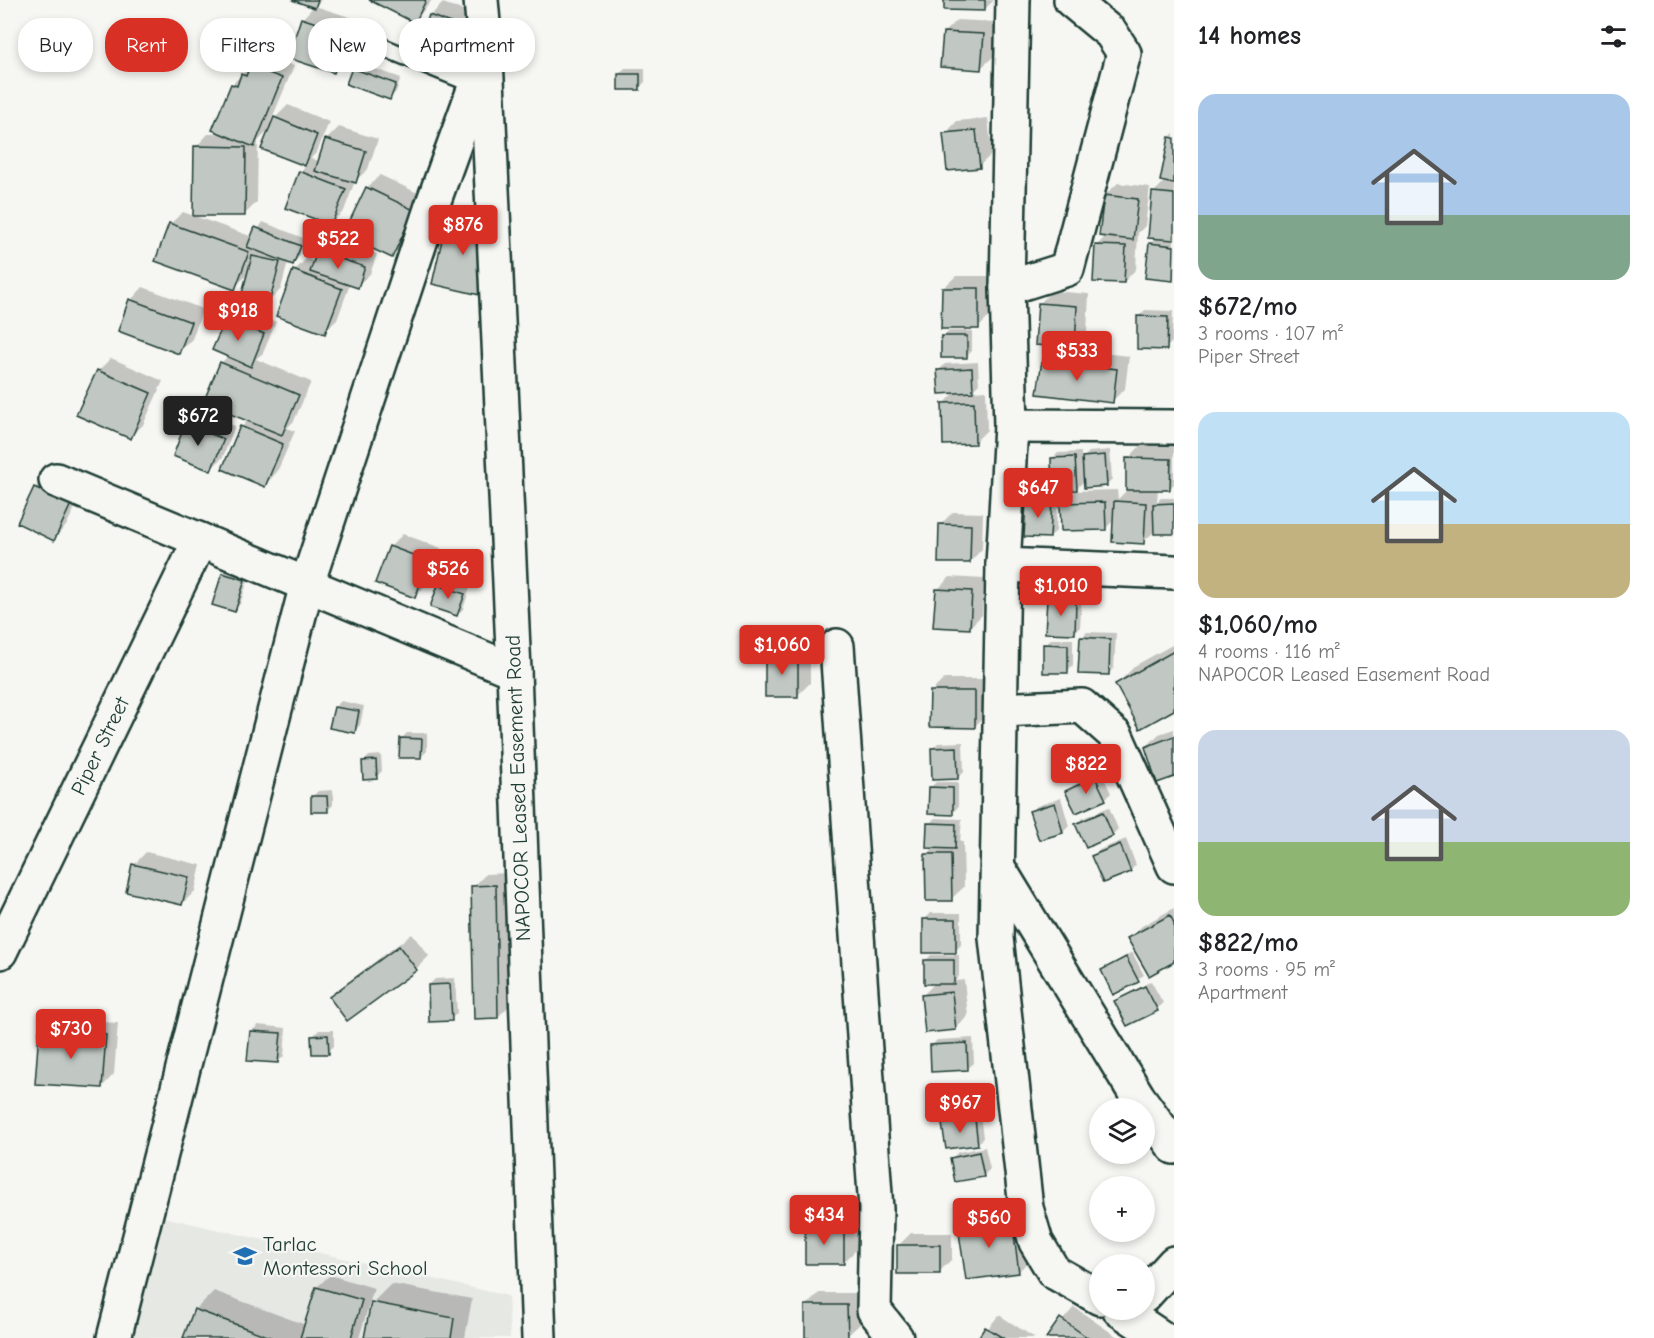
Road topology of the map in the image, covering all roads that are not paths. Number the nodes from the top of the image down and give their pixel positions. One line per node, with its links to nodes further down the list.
1 (481, 0): 4 (street, NAPOCOR Leased Easement Road)
2 (1014, 0): 7 (street)
3 (1071, 0): 7 (street)
4 (481, 18)
5 (481, 72): 14 (street)
6 (481, 72): 16 (street, NAPOCOR Leased Easement Road)
7 (1007, 288): 8 (street)
8 (1011, 426): 9 (street); 12 (street)
9 (1174, 427)
10 (56, 480): 11 (street)
11 (200, 540): 14 (street); 20 (street, Piper Street)
12 (1003, 565): 13 (street); 17 (street)
13 (1174, 572)
14 (307, 584): 16 (street); 26 (street)
15 (837, 646): 28 (street)
16 (514, 672): 27 (street, NAPOCOR Leased Easement Road)
17 (1001, 710): 18 (street); 19 (street)
18 (1174, 866)
19 (999, 869): 21 (street); 24 (street)
20 (0, 952)
21 (1174, 1147)
22 (1174, 1263): 23 (street)
23 (1155, 1283)
24 (1089, 1292)
25 (1144, 1320): 29 (street)
26 (114, 1338)
27 (539, 1338)
28 (896, 1338)
29 (1162, 1338)

